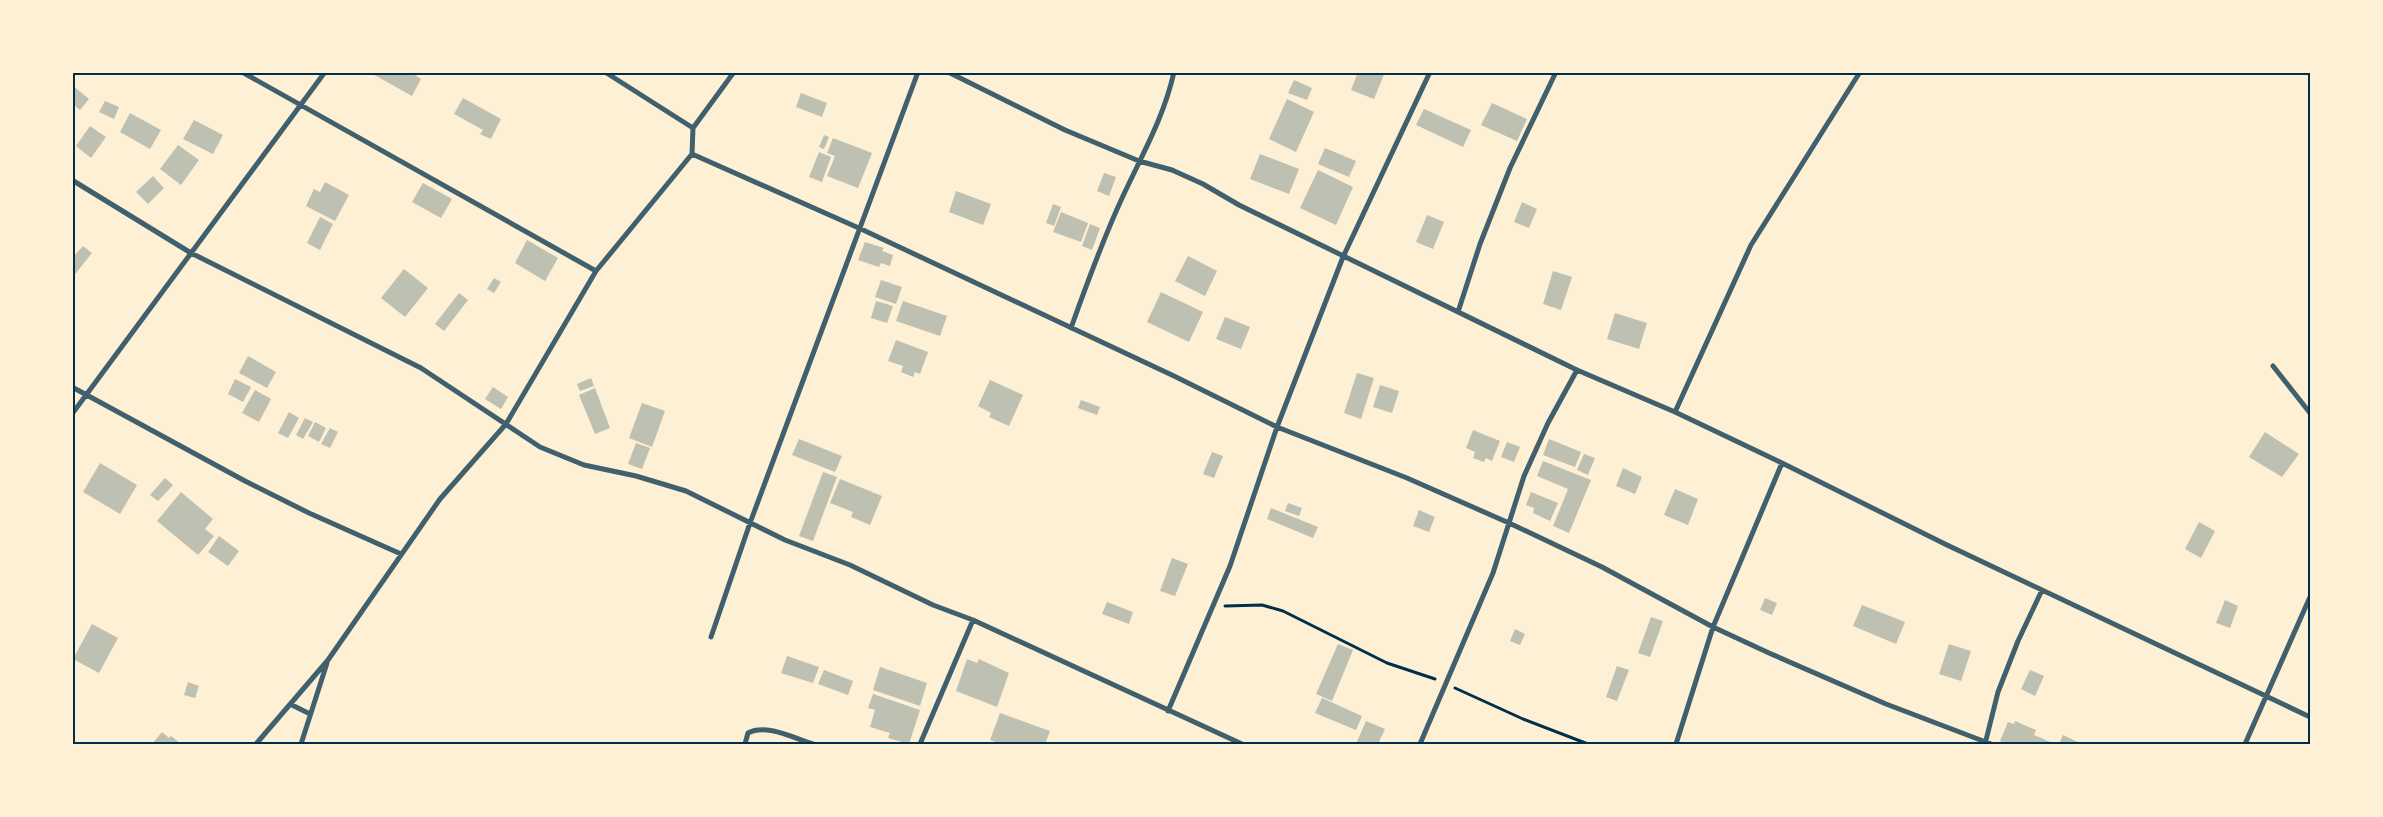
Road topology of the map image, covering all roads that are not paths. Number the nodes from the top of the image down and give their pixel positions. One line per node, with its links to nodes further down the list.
1 (242, 72): 11 (street)
2 (325, 72): 11 (street)
3 (605, 72): 12 (street)
4 (734, 72): 12 (street)
5 (918, 72): 16 (street)
6 (948, 72): 14 (street)
7 (1174, 72): 14 (street)
8 (1430, 72): 18 (street)
9 (1556, 72): 20 (street)
10 (1860, 72): 26 (street)
11 (301, 105): 17 (street); 19 (street)
12 (693, 128): 13 (street)
13 (692, 154): 16 (street); 19 (street)
14 (1139, 160): 18 (street); 21 (street)
15 (72, 180): 17 (street)
16 (861, 229): 21 (street); 32 (street)
17 (191, 253): 25 (street); 29 (street)
18 (1343, 257): 20 (street); 30 (street)
19 (596, 271): 29 (street)
20 (1458, 312): 23 (street)
21 (1070, 328): 30 (street)
22 (2273, 366): 27 (street)
23 (1577, 370): 26 (street); 33 (street)
24 (72, 387): 25 (street)
25 (86, 395): 28 (street); 34 (street)
26 (1674, 412): 31 (street)
27 (2310, 413)
28 (72, 414)
29 (506, 424): 32 (street); 34 (street)
30 (1277, 427): 33 (street); 43 (street)
31 (1782, 463): 35 (street); 38 (street)
32 (750, 523): 37 (street); 39 (street)
33 (1509, 523): 38 (street); 52 (street)
34 (401, 554): 40 (street)
35 (2042, 590): 41 (street); 54 (street)
36 (2310, 597): 41 (street)
37 (973, 620): 43 (street); 50 (street)
38 (1714, 627): 53 (street); 54 (street)
39 (711, 637)
40 (328, 660): 42 (street); 44 (street)
41 (2267, 697): 45 (street); 55 (street)
42 (292, 705): 44 (street); 46 (street)
43 (1168, 710): 51 (street)
44 (310, 714): 47 (street)
45 (2310, 717)
46 (256, 744)
47 (302, 744)
48 (745, 744): 49 (street)
49 (814, 744)
50 (920, 744)
51 (1242, 744)
52 (1420, 744)
53 (1676, 744)
54 (1987, 744)
55 (2245, 744)

